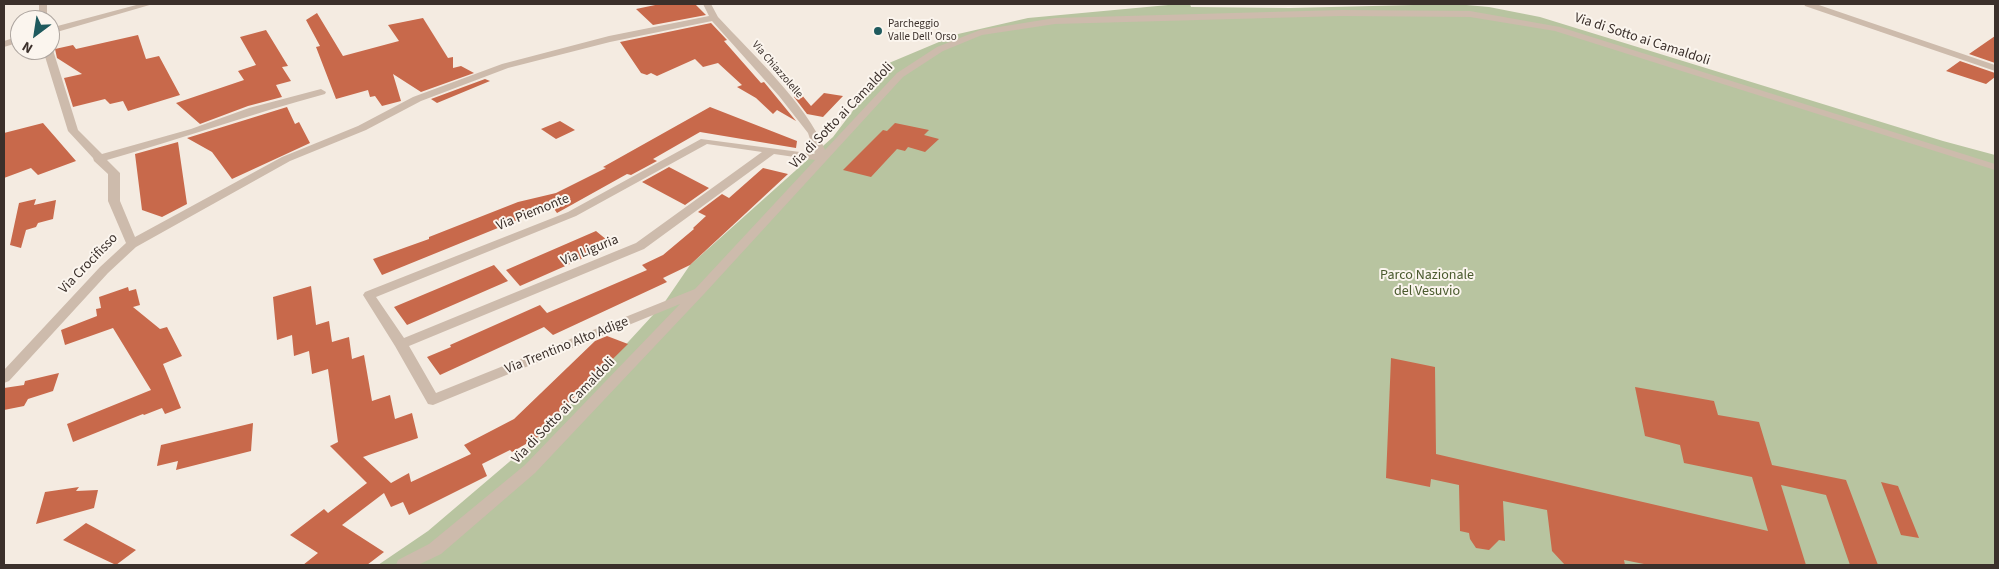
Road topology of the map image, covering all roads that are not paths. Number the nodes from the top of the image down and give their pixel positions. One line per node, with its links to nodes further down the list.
1 (149, 4): 5 (street)
2 (707, 4): 4 (street, Via Chiazzolelle)
3 (1808, 4): 7 (street)
4 (714, 18): 10 (street, Via Chiazzolelle); 13 (street)
5 (60, 28)
6 (51, 60): 11 (street, Via Crocifisso)
7 (1995, 68)
8 (321, 92): 11 (street)
9 (770, 151): 10 (street, Via Piemonte); 15 (street, Via Liguria); 15 (street, Via Piemonte)
10 (822, 158): 12 (street, Via di Sotto ai Camaldoli); 14 (street, Via di Sotto ai Camaldoli)
11 (98, 159): 13 (street, Via Crocifisso)
12 (1995, 167)
13 (132, 244): 16 (street, Via Crocifisso)
14 (700, 291): 17 (street, Via Trentino Alto Adige); 18 (street, Via di Sotto ai Camaldoli)
15 (401, 344): 17 (street, Via Piemonte)
16 (4, 378)
17 (433, 400)
18 (404, 565)

